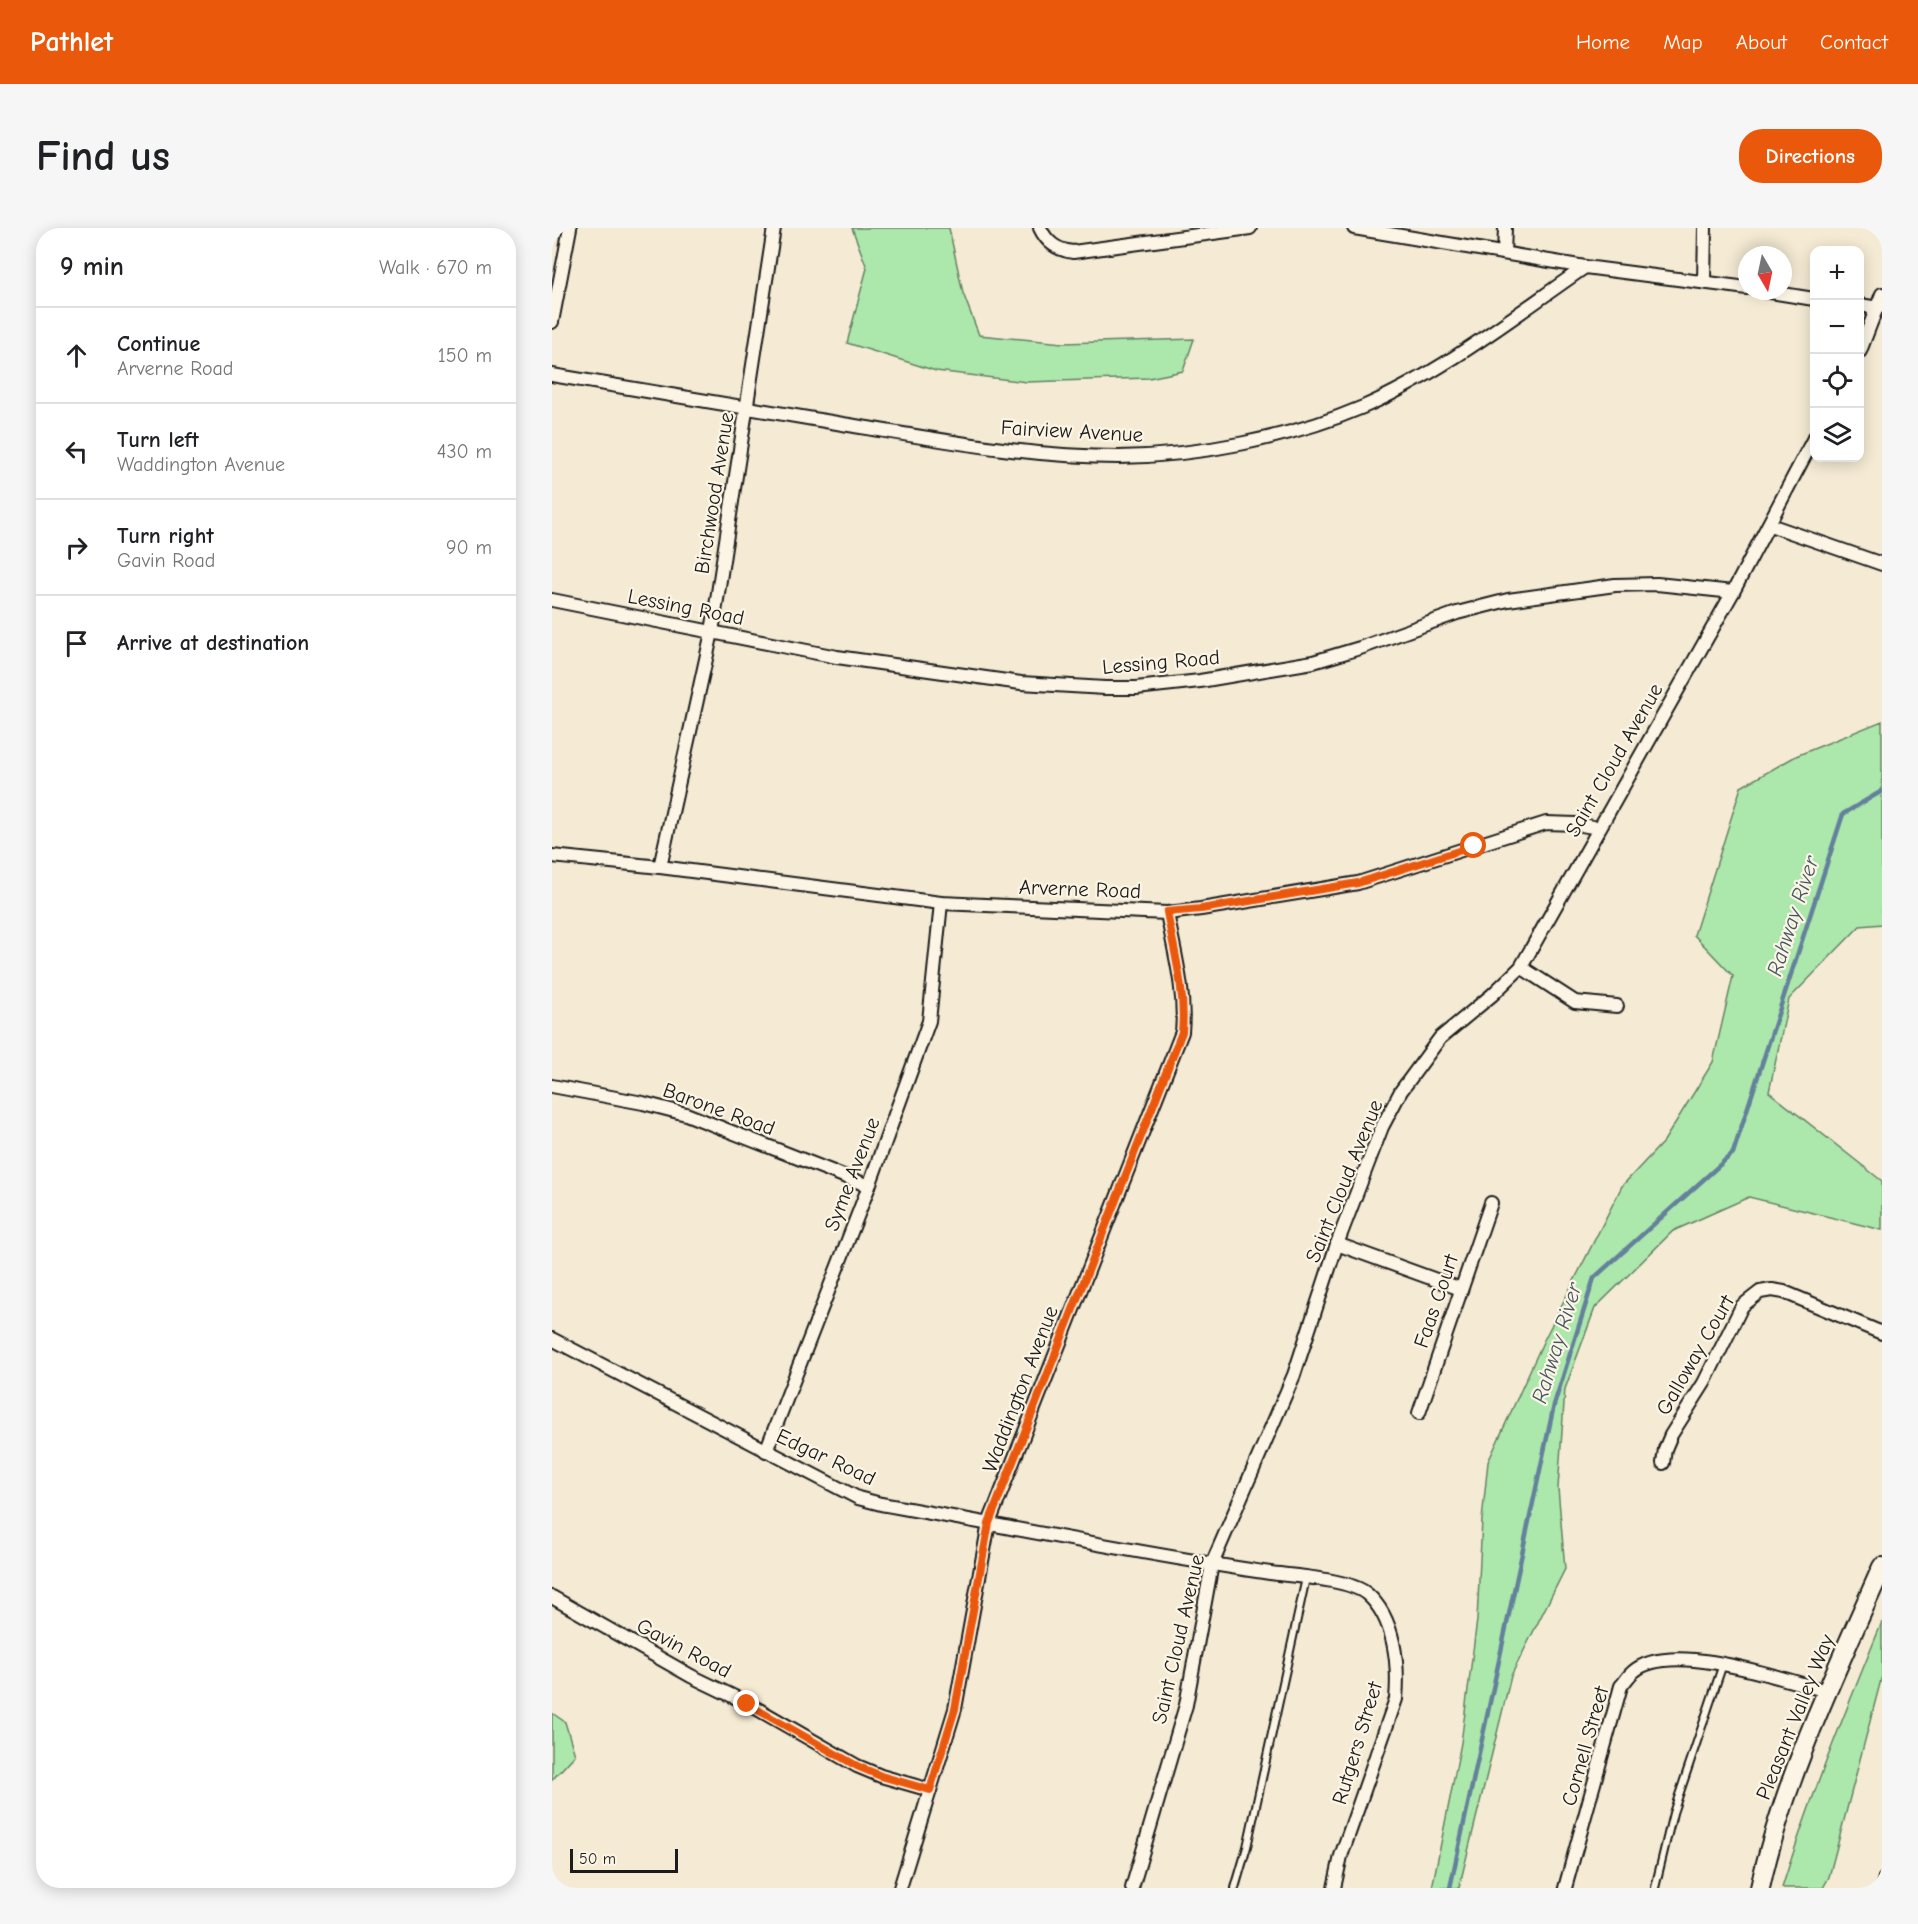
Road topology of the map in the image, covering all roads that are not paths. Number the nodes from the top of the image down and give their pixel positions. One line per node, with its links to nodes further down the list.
1 (570, 228): 17 (street)
2 (774, 228): 20 (street, Birchwood Avenue)
3 (1040, 228): 4 (street)
4 (1250, 228)
5 (1354, 228): 8 (street)
6 (1505, 228): 8 (street)
7 (1705, 228): 10 (street)
8 (1504, 253): 9 (street)
9 (1585, 267): 10 (street); 20 (street, Fairview Avenue)
10 (1704, 282): 11 (street)
11 (1738, 287)
12 (1882, 294): 16 (street)
13 (1792, 295): 14 (street)
14 (1810, 298)
15 (1864, 306): 16 (street)
16 (1878, 308): 18 (street)
17 (552, 322)
18 (1864, 341)
19 (552, 375): 20 (street, Fairview Avenue)
20 (747, 408): 26 (street, Birchwood Avenue)
21 (1810, 448): 22 (street, Saint Cloud Avenue)
22 (1770, 525): 23 (street); 24 (street, Saint Cloud Avenue)
23 (1882, 564)
24 (1732, 592): 26 (street, Lessing Road); 27 (street, Saint Cloud Avenue)
25 (552, 600): 26 (street, Lessing Road)
26 (712, 632): 29 (street, Birchwood Avenue)
27 (1598, 828): 31 (street, Arverne Road); 32 (street, Saint Cloud Avenue)
28 (552, 856): 29 (street, Arverne Road)
29 (660, 867): 30 (street, Arverne Road)
30 (941, 903): 31 (street, Arverne Road); 35 (street, Syme Avenue)
31 (1167, 912): 44 (street, Waddington Avenue)
32 (1521, 967): 33 (street); 37 (street, Saint Cloud Avenue)
33 (1617, 1006)
34 (552, 1086): 35 (street, Barone Road)
35 (868, 1186): 42 (street, Syme Avenue)
36 (1491, 1203): 38 (street, Faas Court)
37 (1337, 1244): 38 (street); 45 (street, Saint Cloud Avenue)
38 (1461, 1289): 41 (street, Faas Court)
39 (1882, 1333): 43 (street, Galloway Court)
40 (552, 1339): 42 (street, Edgar Road)
41 (1419, 1413)
42 (766, 1451): 44 (street, Edgar Road)
43 (1663, 1463)
44 (989, 1523): 45 (street, Edgar Road); 51 (street, Waddington Avenue)
45 (1212, 1564): 47 (street, Rutgers Street); 54 (street, Saint Cloud Avenue)
46 (1882, 1567): 50 (main road, Pleasant Valley Way)
47 (1306, 1578): 55 (lane); 56 (street, Rutgers Street)
48 (552, 1598): 51 (street, Gavin Road)
49 (1723, 1664): 50 (street, Cornell Street); 57 (street, Cornell Street); 58 (lane)
50 (1826, 1691): 59 (main road, Pleasant Valley Way)
51 (930, 1790): 53 (street, Waddington Avenue)
52 (1882, 1877): 60 (lane)
53 (900, 1888)
54 (1132, 1888)
55 (1235, 1888)
56 (1335, 1888)
57 (1565, 1888)
58 (1655, 1888)
59 (1760, 1888)
60 (1880, 1888)

